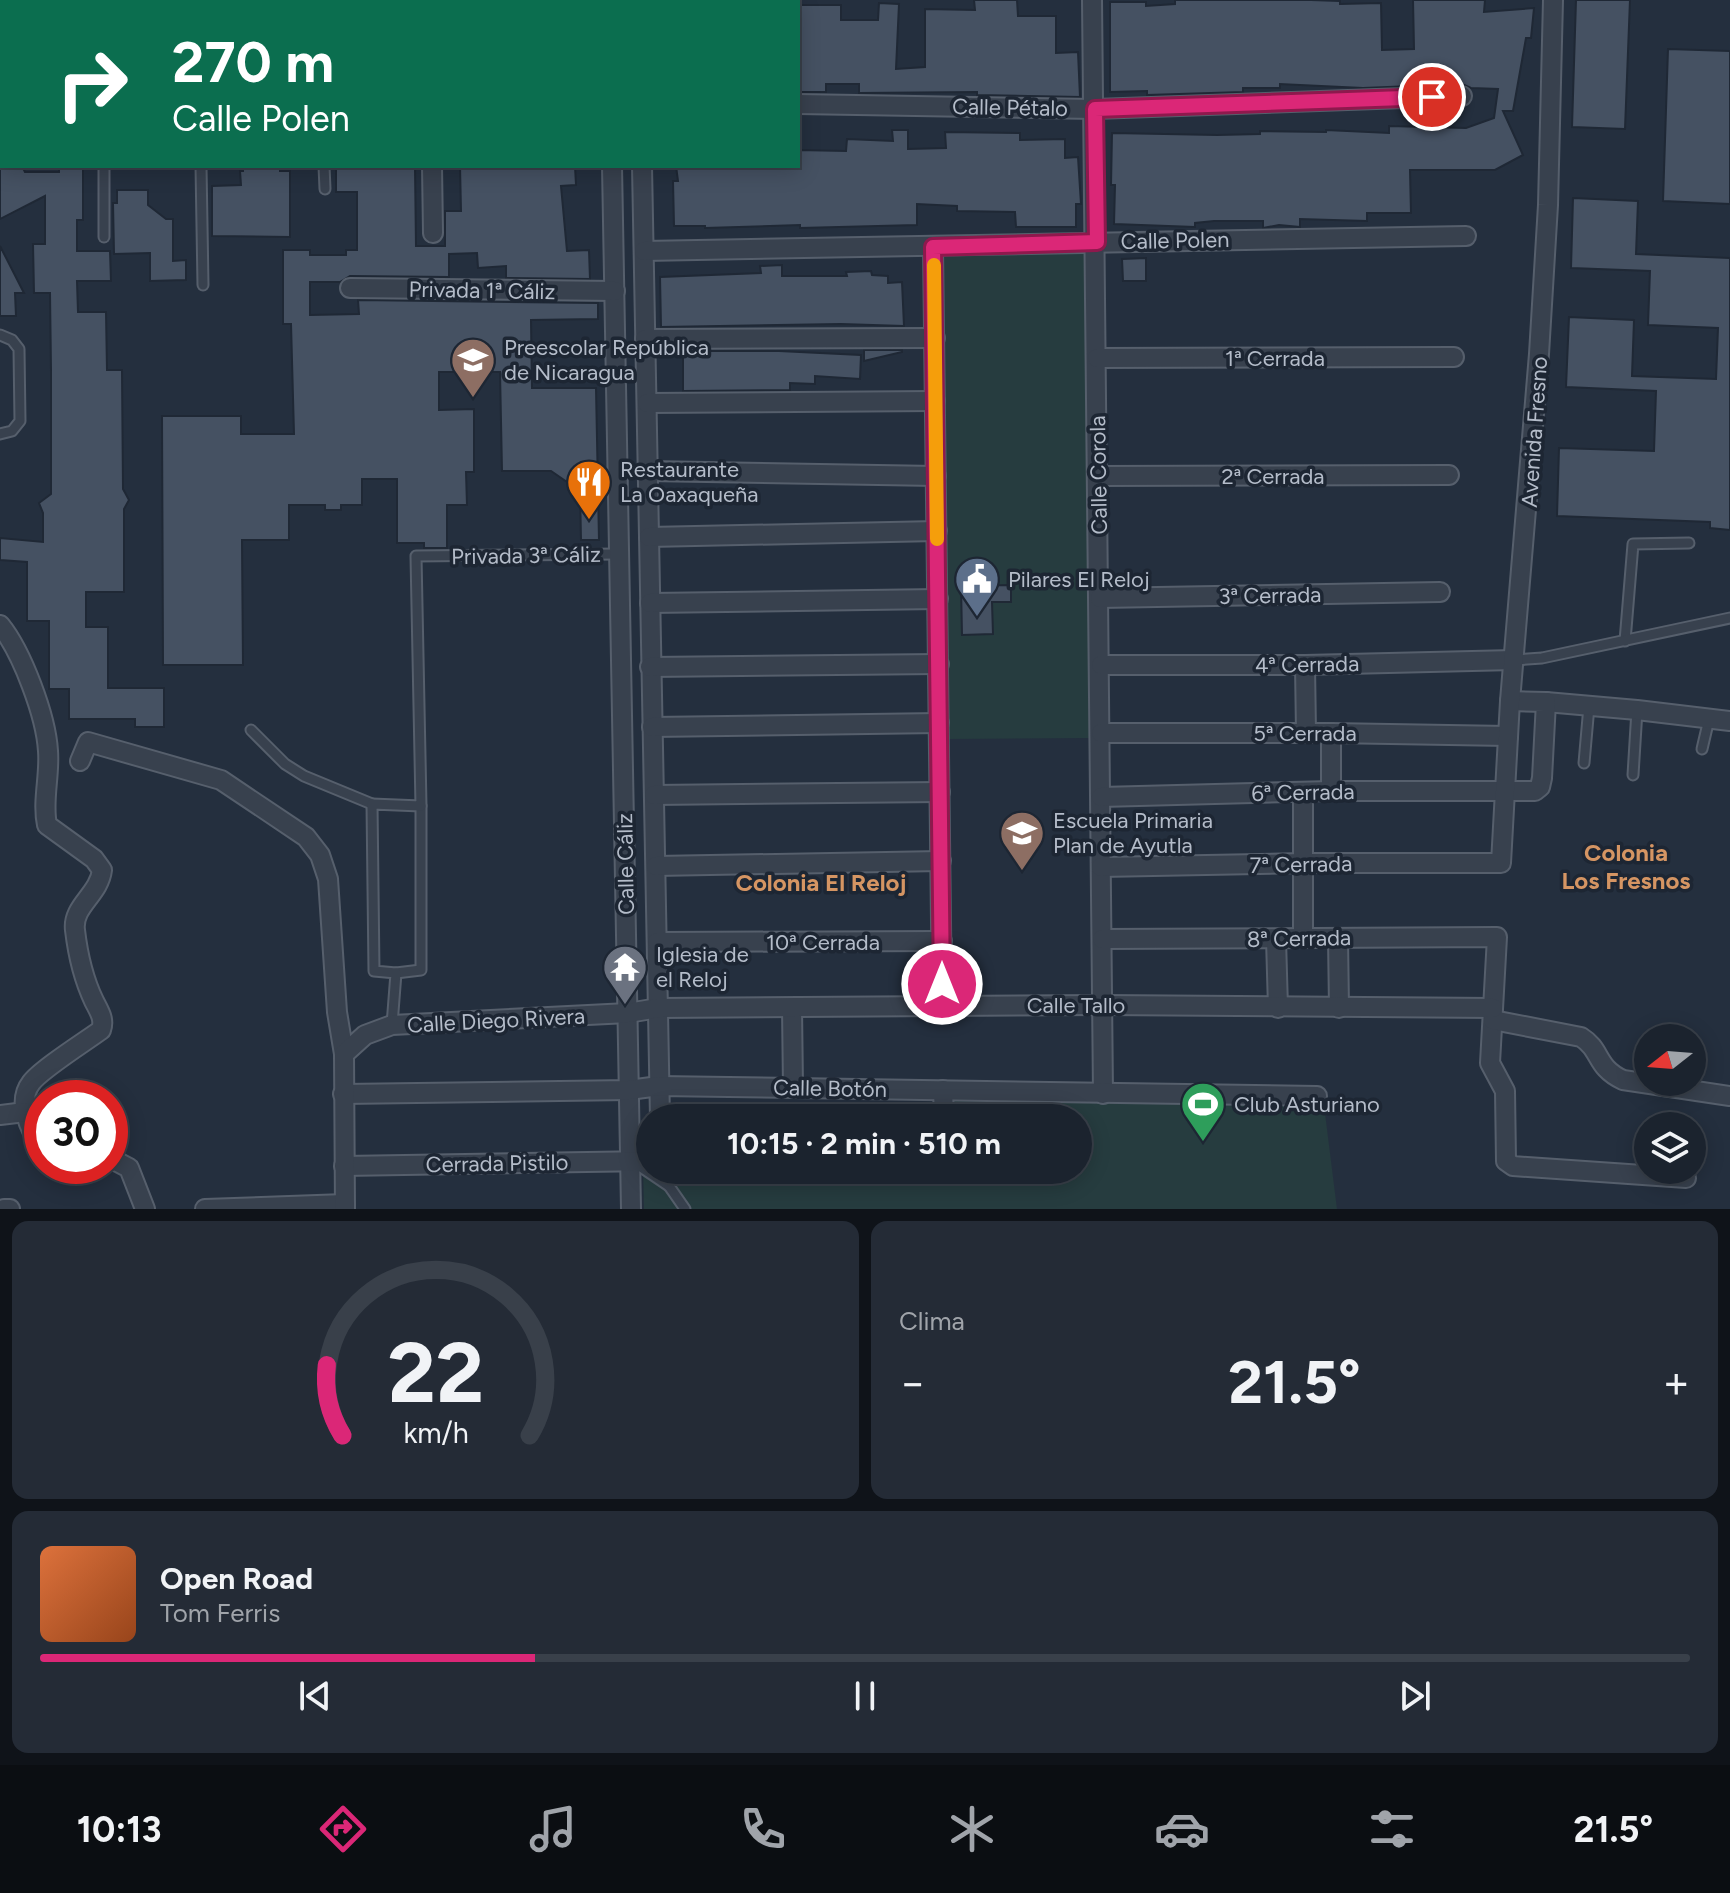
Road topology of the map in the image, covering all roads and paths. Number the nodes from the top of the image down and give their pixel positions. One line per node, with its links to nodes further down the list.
1 (1092, 0): 5 (street, Calle Corola)
2 (1553, 0): 48 (street, Avenida Fresno)
3 (1462, 96): 5 (street, Calle Pétalo)
4 (800, 104): 5 (street, Calle Pétalo)
5 (1095, 109): 16 (street, Calle Corola)
6 (104, 168): 15 (lane)
7 (201, 168): 19 (lane)
8 (324, 168): 12 (lane)
9 (432, 168): 13 (street)
10 (612, 168): 21 (street, Calle Cáliz)
11 (642, 168): 18 (street, Calle Cáliz)
12 (325, 189)
13 (433, 233)
14 (1466, 236): 16 (street, Calle Polen)
15 (104, 237)
16 (1097, 242): 17 (street, Calle Polen); 27 (street, Calle Corola)
17 (933, 247): 18 (street, Calle Polen); 23 (street)
18 (644, 251): 24 (street, Calle Cáliz)
19 (203, 285)
20 (350, 288): 21 (street, Privada 1ª Cáliz)
21 (615, 291): 25 (street, Calle Cáliz)
22 (0, 335): 30 (lane)
23 (935, 338): 24 (street); 28 (street)
24 (646, 346): 25 (street); 29 (street, Calle Cáliz)
25 (616, 352): 35 (street, Calle Cáliz)
26 (1454, 357): 27 (street, 1ª Cerrada)
27 (1097, 358): 34 (street, Calle Corola)
28 (935, 401): 29 (street); 33 (street)
29 (647, 403): 31 (street, Calle Cáliz)
30 (0, 434)
31 (648, 471): 33 (street); 36 (street, Calle Cáliz)
32 (1449, 475): 34 (street, 2ª Cerrada)
33 (936, 476): 37 (street)
34 (1098, 476): 42 (street, Calle Corola)
35 (618, 495): 36 (street); 40 (street, Calle Cáliz)
36 (649, 495): 38 (street, Calle Cáliz)
37 (937, 531): 38 (street); 43 (street)
38 (649, 537): 44 (street, Calle Cáliz)
39 (1689, 543): 47 (lane)
40 (619, 554): 67 (street, Calle Cáliz); 79 (lane, Privada 3ª Cáliz)
41 (1440, 592): 42 (street, 3ª Cerrada)
42 (1100, 598): 50 (street, Calle Corola)
43 (938, 599): 44 (street); 49 (street)
44 (650, 603): 52 (street, Calle Cáliz)
45 (1730, 618): 47 (lane)
46 (0, 625): 102 (street)
47 (1625, 641): 48 (lane)
48 (1514, 660): 51 (street, 4ª Cerrada); 53 (street, Avenida Fresno)
49 (939, 664): 52 (street); 59 (street)
50 (1101, 665): 51 (street, 4ª Cerrada); 62 (street, Calle Corola)
51 (1305, 665): 63 (street)
52 (650, 667): 60 (street, Calle Cáliz)
53 (1510, 701): 54 (street); 65 (street, Avenida Fresno)
54 (1546, 702): 55 (street); 72 (street, 6ª Cerrada)
55 (1589, 706): 56 (street); 70 (lane)
56 (1637, 710): 57 (street); 71 (lane)
57 (1709, 719): 58 (street); 66 (lane)
58 (1730, 721)
59 (939, 723): 60 (street); 74 (street)
60 (652, 727): 68 (street, Calle Cáliz)
61 (251, 730): 78 (lane)
62 (1101, 733): 63 (street, 5ª Cerrada); 77 (street, Calle Corola)
63 (1306, 733): 64 (street, 5ª Cerrada)
64 (1331, 733): 65 (street, 5ª Cerrada); 73 (street)
65 (1508, 736): 72 (street, Avenida Fresno)
66 (1702, 749)
67 (623, 759): 68 (street); 98 (street, Calle Cáliz)
68 (653, 760): 76 (street, Calle Cáliz)
69 (80, 761): 101 (street)
70 (1584, 763)
71 (1633, 775)
72 (1505, 790): 73 (street, 6ª Cerrada); 82 (street, Avenida Fresno)
73 (1331, 791): 75 (street, 6ª Cerrada)
74 (940, 792): 76 (street); 80 (street)
75 (1303, 792): 77 (street, 6ª Cerrada); 81 (street)
76 (654, 795): 83 (street, Calle Cáliz)
77 (1101, 797): 84 (street, Calle Corola)
78 (372, 804): 79 (lane); 91 (lane)
79 (421, 806): 91 (lane)
80 (941, 861): 83 (street); 89 (street)
81 (1304, 863): 82 (street, 7ª Cerrada); 84 (street, 7ª Cerrada); 85 (street)
82 (1501, 863)
83 (656, 866): 90 (street, Calle Cáliz)
84 (1101, 867): 87 (street, Calle Corola)
85 (1303, 938): 86 (street, 8ª Cerrada); 88 (street, 8ª Cerrada)
86 (1338, 938): 97 (street); 99 (street, 8ª Cerrada)
87 (1102, 939): 88 (street, 8ª Cerrada); 92 (street, Calle Corola)
88 (1276, 939): 96 (street)
89 (942, 941): 90 (street, 10ª Cerrada); 93 (street)
90 (657, 942): 94 (street, Calle Cáliz)
91 (396, 973): 100 (lane)
92 (1102, 1005): 93 (street, Calle Tallo); 96 (street, Calle Tallo); 108 (street, Calle Corola)
93 (942, 1006): 95 (street, Calle Tallo)
94 (658, 1008): 95 (street, Calle Tallo); 98 (street, Calle Diego Rivera); 103 (street, Calle Cáliz)
95 (792, 1008): 104 (street)
96 (1278, 1008): 97 (street, Calle Tallo)
97 (1339, 1008): 99 (street, Calle Tallo)
98 (628, 1013): 100 (street, Calle Diego Rivera); 105 (street, Calle Cáliz)
99 (1493, 1014): 110 (street, Calle Tallo); 119 (street)
100 (392, 1025): 101 (street, Calle Diego Rivera)
101 (344, 1054): 107 (street)
102 (34, 1080)
103 (659, 1086): 104 (street, Calle Botón); 105 (street, Calle Botón); 111 (street, Calle Cáliz)
104 (793, 1087): 106 (street, Calle Botón)
105 (629, 1090): 107 (street, Calle Botón); 115 (street, Calle Cáliz)
106 (943, 1090): 108 (street, Calle Botón); 112 (street)
107 (343, 1094): 117 (street)
108 (1103, 1094): 109 (street, Calle Botón)
109 (1317, 1096)
110 (1730, 1096)
111 (660, 1104)
112 (944, 1104)
113 (24, 1112): 114 (street)
114 (0, 1115)
115 (630, 1161): 116 (street, Cerrada Pistilo); 117 (street, Cerrada Pistilo); 120 (lane); 124 (street, Calle Cáliz)
116 (636, 1161)
117 (344, 1166): 121 (street)
118 (128, 1167): 122 (street)
119 (1634, 1174)
120 (669, 1186): 125 (lane)
121 (345, 1206): 123 (street)
122 (145, 1209)
123 (205, 1209)
124 (631, 1209)
125 (685, 1209)

